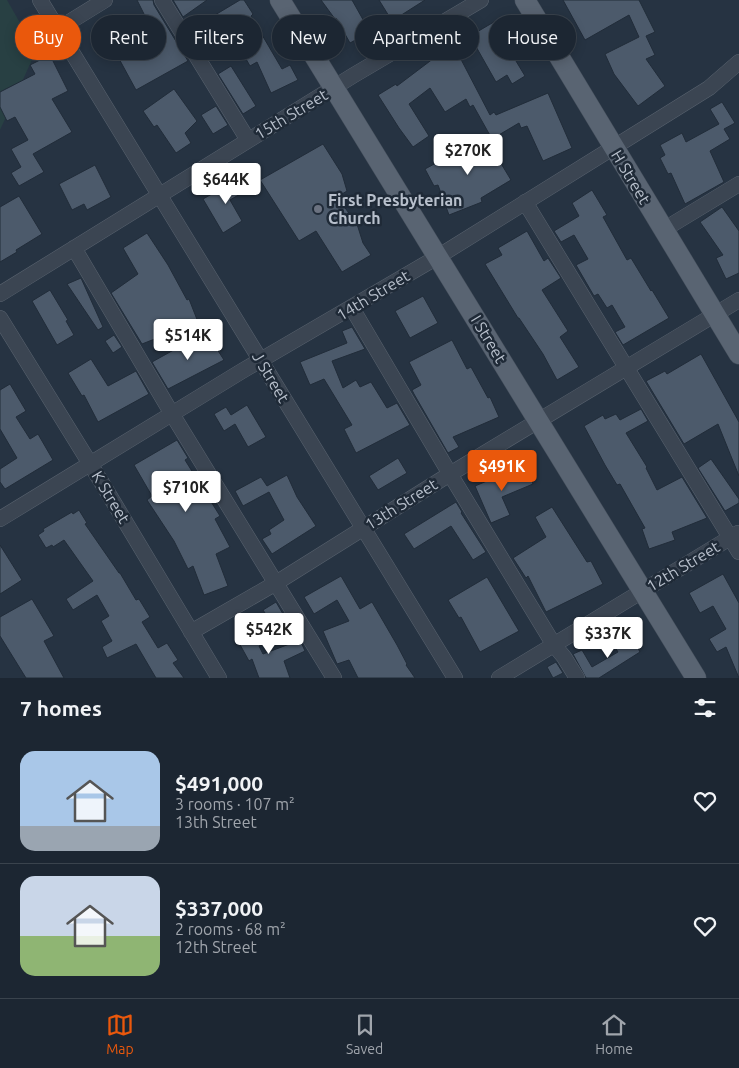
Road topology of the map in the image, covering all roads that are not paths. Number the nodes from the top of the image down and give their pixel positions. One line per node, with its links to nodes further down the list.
1 (40, 0): 7 (street, J Street)
2 (105, 0): 8 (street)
3 (162, 0): 12 (street)
4 (281, 0): 11 (main road, I Street)
5 (481, 0): 11 (street, 15th Street)
6 (524, 0): 13 (main road, H Street)
7 (49, 15)
8 (81, 15)
9 (77, 60): 15 (street, J Street)
10 (739, 62): 13 (street, 14th Street)
11 (335, 88): 12 (street, 15th Street); 19 (main road, I Street)
12 (248, 140): 15 (street, 15th Street)
13 (613, 147): 16 (street, 14th Street); 17 (main road, H Street)
14 (739, 184): 17 (street)
15 (158, 196): 18 (street, 15th Street); 26 (street, J Street)
16 (525, 202): 19 (street, 14th Street); 27 (street)
17 (663, 230): 23 (main road, H Street)
18 (74, 248): 20 (street, 15th Street); 28 (street)
19 (439, 256): 22 (street, 14th Street); 29 (main road, I Street)
20 (0, 294)
21 (739, 300): 23 (street, 13th Street)
22 (352, 308): 26 (street, 14th Street); 31 (street)
23 (715, 315): 25 (main road, H Street); 27 (street, 13th Street)
24 (0, 318): 30 (street, K Street)
25 (739, 354)
26 (261, 360): 28 (street, 14th Street); 33 (street, J Street)
27 (626, 368): 29 (street, 13th Street); 34 (street)
28 (172, 414): 30 (street, 14th Street); 36 (street)
29 (538, 420): 31 (street, 13th Street); 37 (main road, I Street)
30 (90, 464): 32 (street, 14th Street); 38 (street, K Street)
31 (450, 474): 33 (street, 13th Street); 39 (street)
32 (0, 519)
33 (362, 528): 36 (street, 13th Street); 42 (street, J Street)
34 (735, 535): 35 (street); 37 (street, 12th Street)
35 (739, 552)
36 (276, 583): 38 (street, 13th Street); 41 (street)
37 (642, 591): 39 (street, 12th Street); 45 (main road, I Street)
38 (191, 632): 40 (street, K Street)
39 (554, 645): 43 (street, 12th Street); 44 (street)
40 (219, 678)
41 (334, 678)
42 (455, 678)
43 (499, 678)
44 (577, 678)
45 (696, 678)

